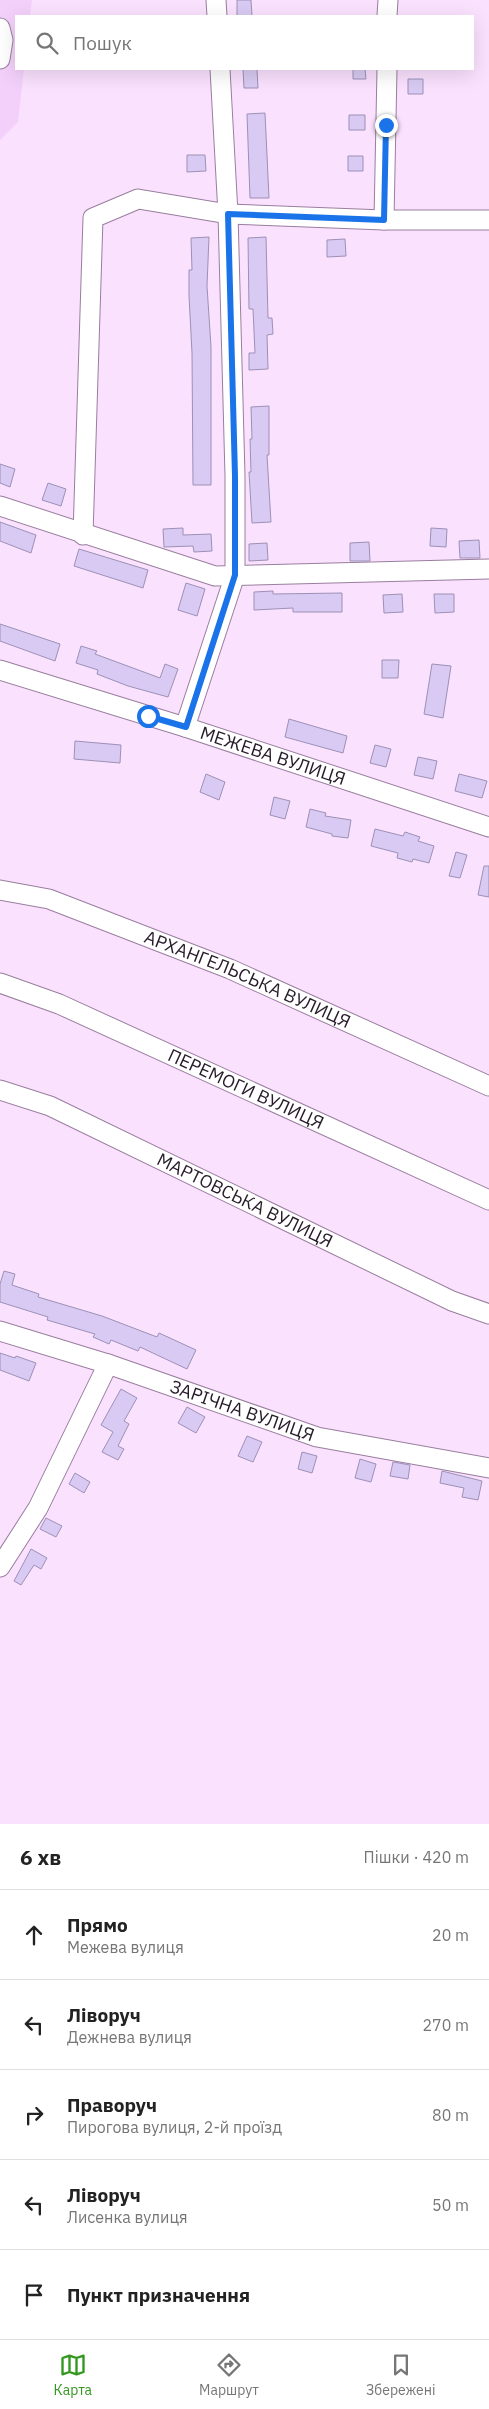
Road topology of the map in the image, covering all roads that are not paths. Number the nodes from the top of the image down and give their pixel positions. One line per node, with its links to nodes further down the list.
1 (216, 0): 3 (street)
2 (388, 0): 4 (street)
3 (217, 15)
4 (388, 15)
5 (0, 28): 6 (street)
6 (0, 59)
7 (220, 70): 9 (street)
8 (387, 70): 10 (street)
9 (228, 214): 10 (street); 13 (street); 15 (street)
10 (384, 220): 11 (street)
11 (489, 220)
12 (0, 506): 13 (street)
13 (84, 535): 15 (street)
14 (489, 569): 15 (street)
15 (235, 575): 17 (street)
16 (0, 670): 17 (street, МЕЖЕВА ВУЛИЦЯ)
17 (186, 727): 18 (street, МЕЖЕВА ВУЛИЦЯ)
18 (489, 827)
19 (0, 890): 21 (street, АРХАНГЕЛЬСЬКА ВУЛИЦЯ)
20 (0, 982): 23 (street, ПЕРЕМОГИ ВУЛИЦЯ)
21 (489, 1086)
22 (0, 1090): 24 (street, МАРТОВСЬКА ВУЛИЦЯ)
23 (489, 1200)
24 (489, 1314)
25 (0, 1331): 26 (street, ЗАРІЧНА ВУЛИЦЯ)
26 (108, 1364): 27 (street, ЗАРІЧНА ВУЛИЦЯ); 28 (street)
27 (489, 1468)
28 (0, 1567)

